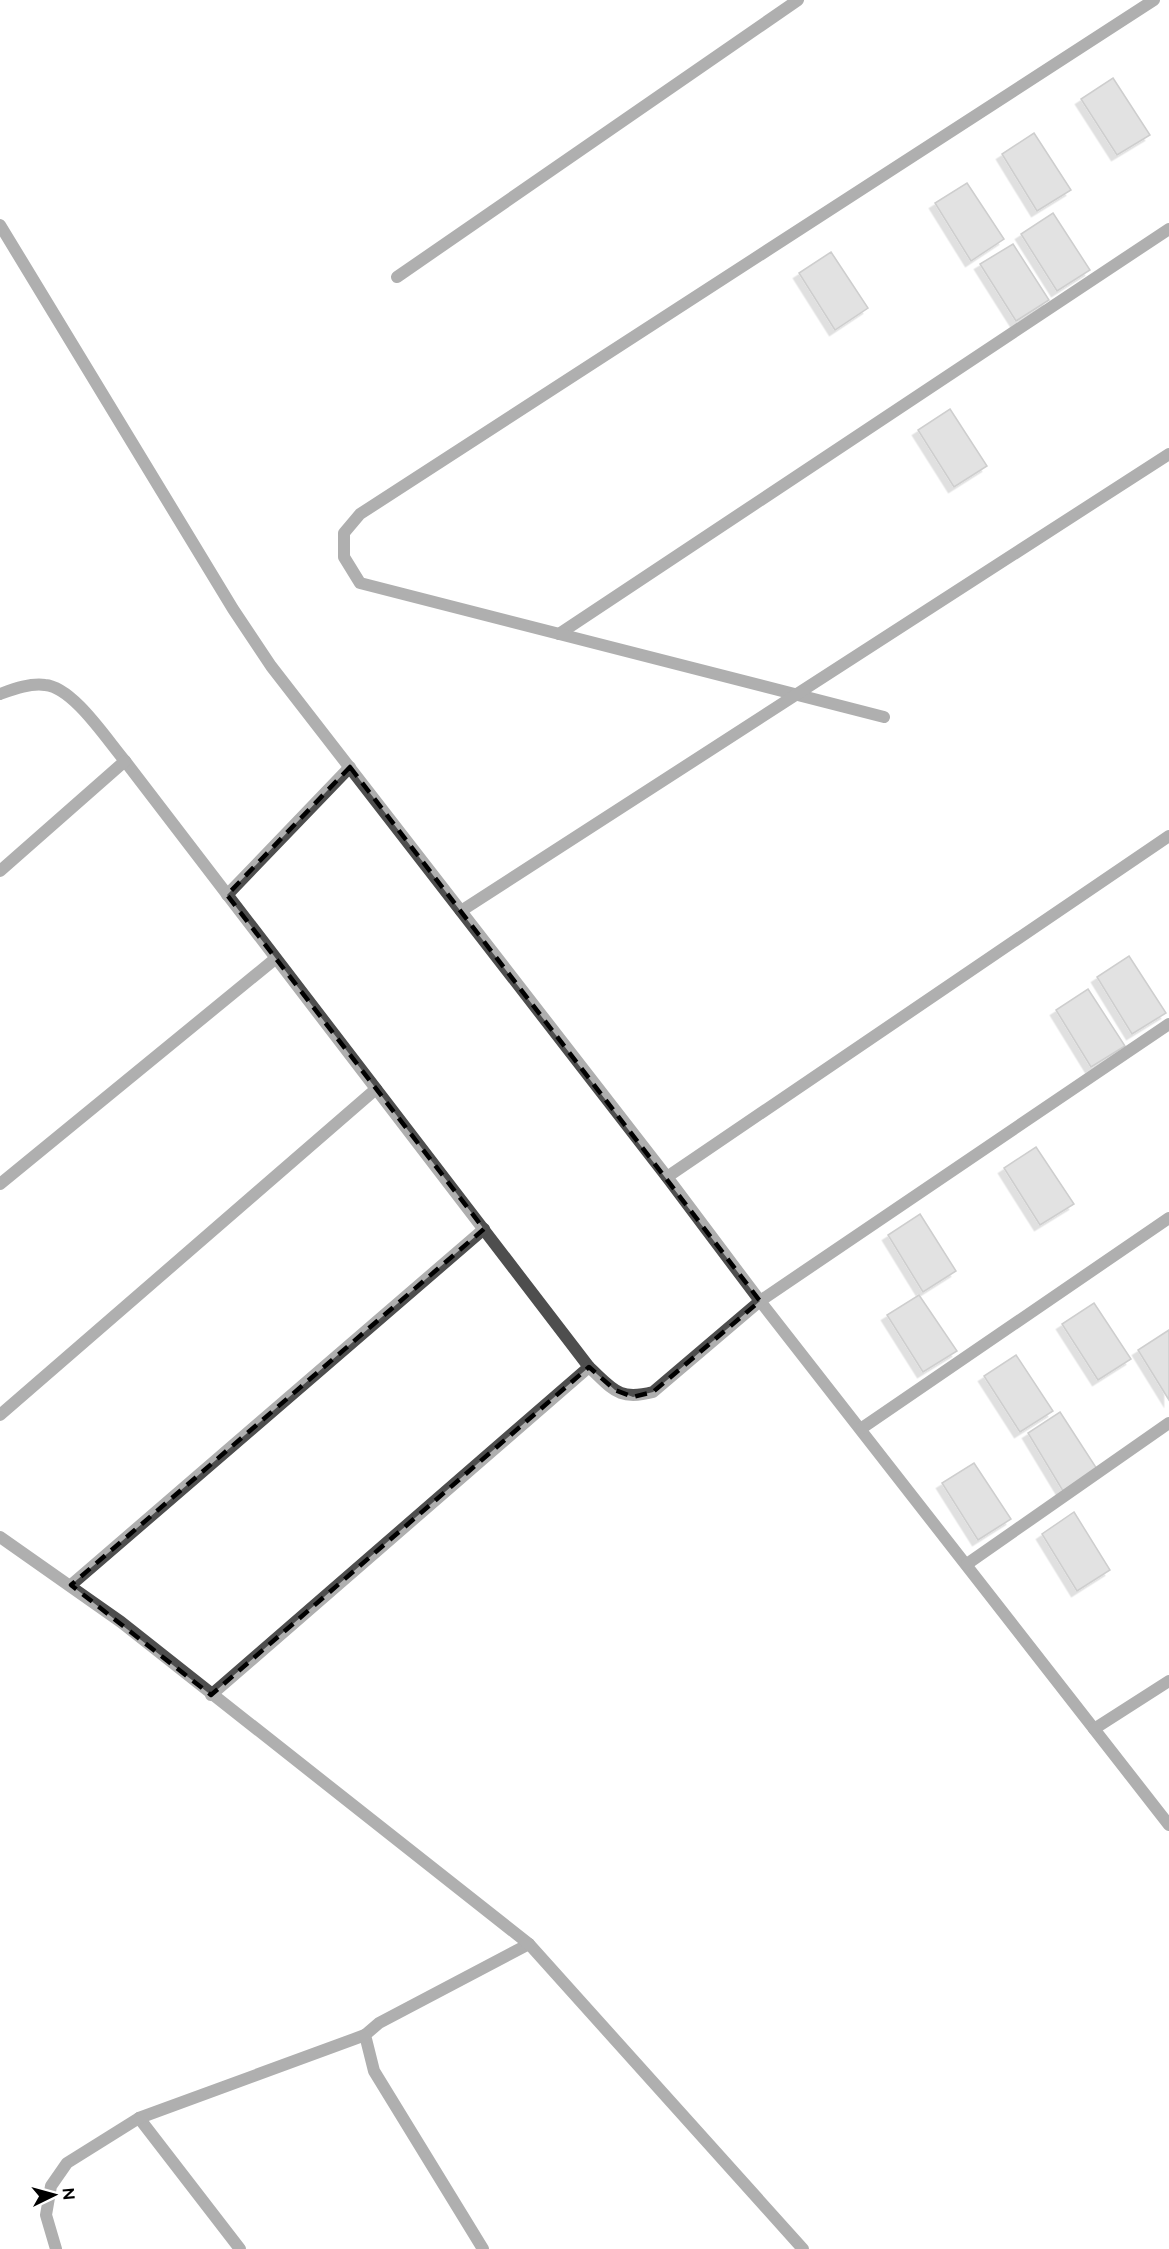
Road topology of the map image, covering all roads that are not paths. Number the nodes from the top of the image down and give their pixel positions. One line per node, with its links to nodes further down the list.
1 (798, 0): 5 (street)
2 (1154, 0): 7 (street)
3 (0, 225): 12 (street)
4 (1169, 229): 7 (street)
5 (397, 277)
6 (1169, 454): 9 (street)
7 (559, 634): 9 (street)
8 (0, 694): 11 (street)
9 (797, 694): 10 (street); 16 (street)
10 (884, 717)
11 (125, 761): 14 (street); 15 (street)
12 (350, 767): 15 (street); 16 (street)
13 (1169, 836): 20 (street)
14 (0, 871)
15 (226, 895): 17 (street)
16 (461, 911): 20 (street)
17 (275, 959): 19 (street); 21 (street)
18 (1169, 1024): 24 (street)
19 (376, 1089): 23 (street); 26 (street)
20 (667, 1177): 24 (street)
21 (0, 1184)
22 (1169, 1218): 28 (street)
23 (484, 1229): 25 (street); 31 (street)
24 (760, 1301): 25 (street); 28 (street)
25 (588, 1367): 33 (street)
26 (0, 1415)
27 (1169, 1423): 30 (street)
28 (862, 1428): 30 (street)
29 (0, 1537): 31 (street)
30 (967, 1564): 34 (street)
31 (71, 1585): 33 (street)
32 (1169, 1681): 34 (street)
33 (211, 1695): 36 (street)
34 (1094, 1729): 35 (street)
35 (1169, 1825)
36 (529, 1944): 37 (street); 42 (street)
37 (365, 2036): 38 (street); 41 (street)
38 (139, 2118): 39 (street); 40 (street)
39 (56, 2249)
40 (240, 2249)
41 (483, 2249)
42 (803, 2249)

